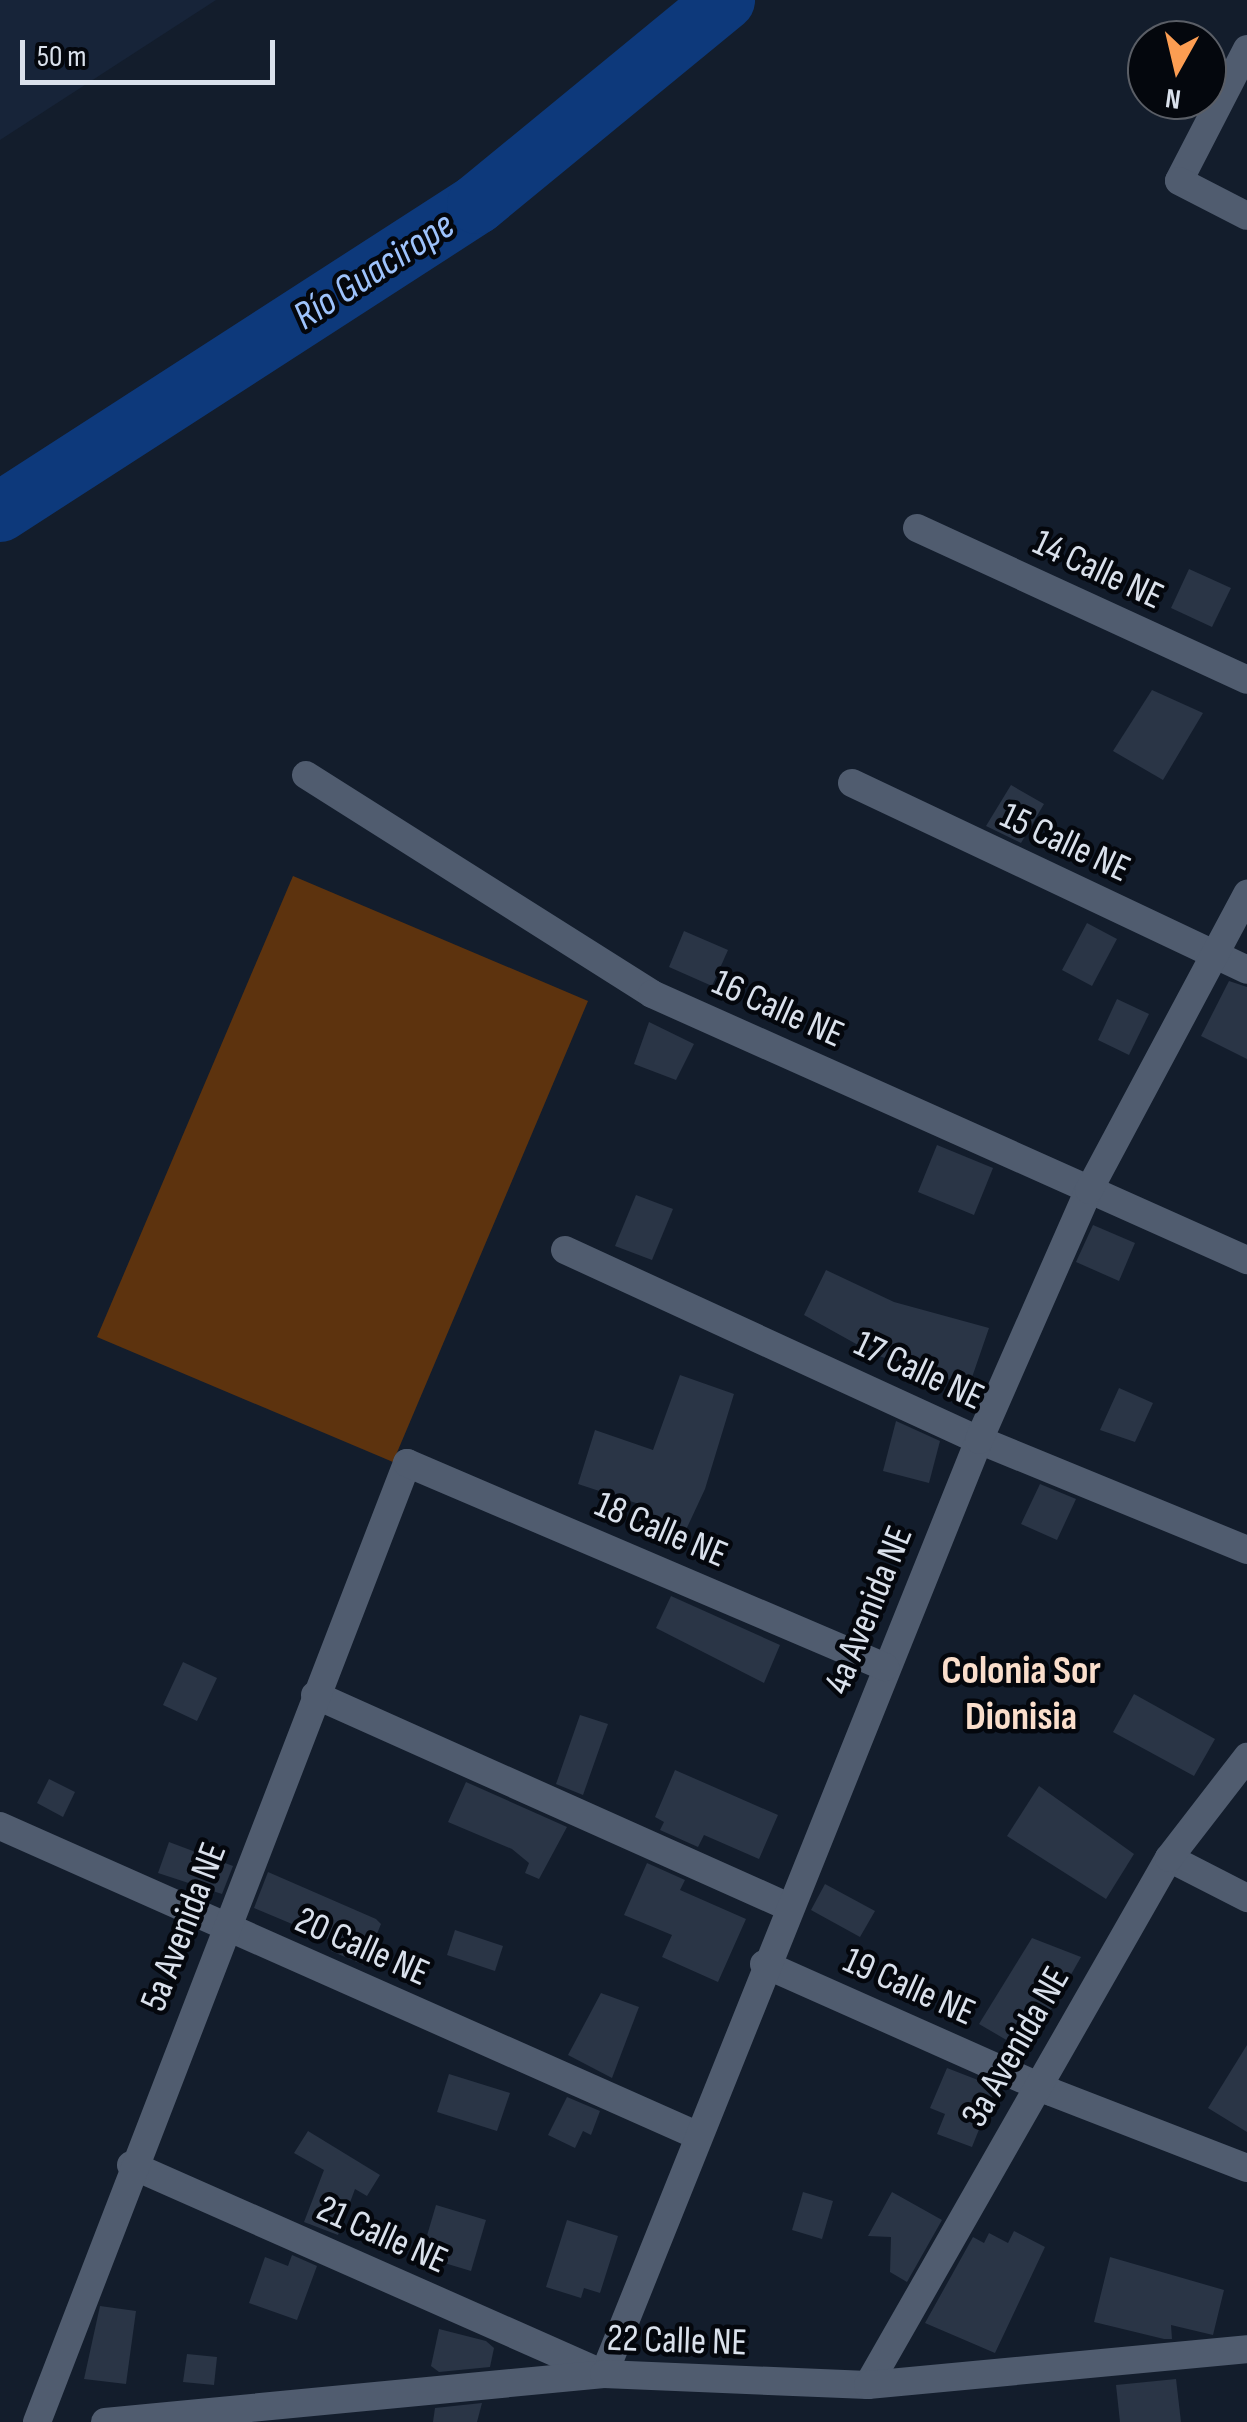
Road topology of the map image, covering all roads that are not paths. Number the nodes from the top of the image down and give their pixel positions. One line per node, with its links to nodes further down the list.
1 (1247, 49): 2 (street)
2 (1247, 216)
3 (917, 528): 4 (street, 14 Calle NE)
4 (1247, 680)
5 (306, 775): 10 (street, 16 Calle NE)
6 (852, 783): 8 (street, 15 Calle NE)
7 (1247, 894): 8 (street, 4a Avenida NE)
8 (1214, 955): 9 (street, 15 Calle NE); 10 (street, 4a Avenida NE)
9 (1247, 970)
10 (1090, 1190): 12 (street, 16 Calle NE); 13 (street, 4a Avenida NE)
11 (566, 1250): 13 (street, 17 Calle NE)
12 (1247, 1260)
13 (978, 1440): 15 (street, 17 Calle NE); 16 (street, 4a Avenida NE)
14 (407, 1462): 16 (street, 18 Calle NE); 17 (street, 5a Avenida NE)
15 (1247, 1550)
16 (886, 1667): 22 (street, 4a Avenida NE)
17 (316, 1695): 22 (street); 23 (street, 5a Avenida NE)
18 (1247, 1757): 20 (street, 3a Avenida NE)
19 (0, 1826): 23 (street, 20 Calle NE)
20 (1169, 1858): 21 (street); 25 (street, 3a Avenida NE)
21 (1247, 1898)
22 (789, 1907): 24 (street, 4a Avenida NE)
23 (224, 1927): 26 (street, 20 Calle NE); 27 (street, 5a Avenida NE)
24 (764, 1964): 25 (street, 19 Calle NE); 26 (street, 4a Avenida NE)
25 (1036, 2085): 28 (street, 19 Calle NE); 31 (street, 3a Avenida NE)
26 (694, 2134): 30 (street, 4a Avenida NE)
27 (131, 2165): 30 (street, 21 Calle NE); 32 (street, 5a Avenida NE)
28 (1247, 2168)
29 (1247, 2349): 31 (street, 22 Calle NE)
30 (604, 2374): 31 (street, 22 Calle NE); 33 (street, 22 Calle NE)
31 (868, 2384)
32 (37, 2422)
33 (105, 2422)

